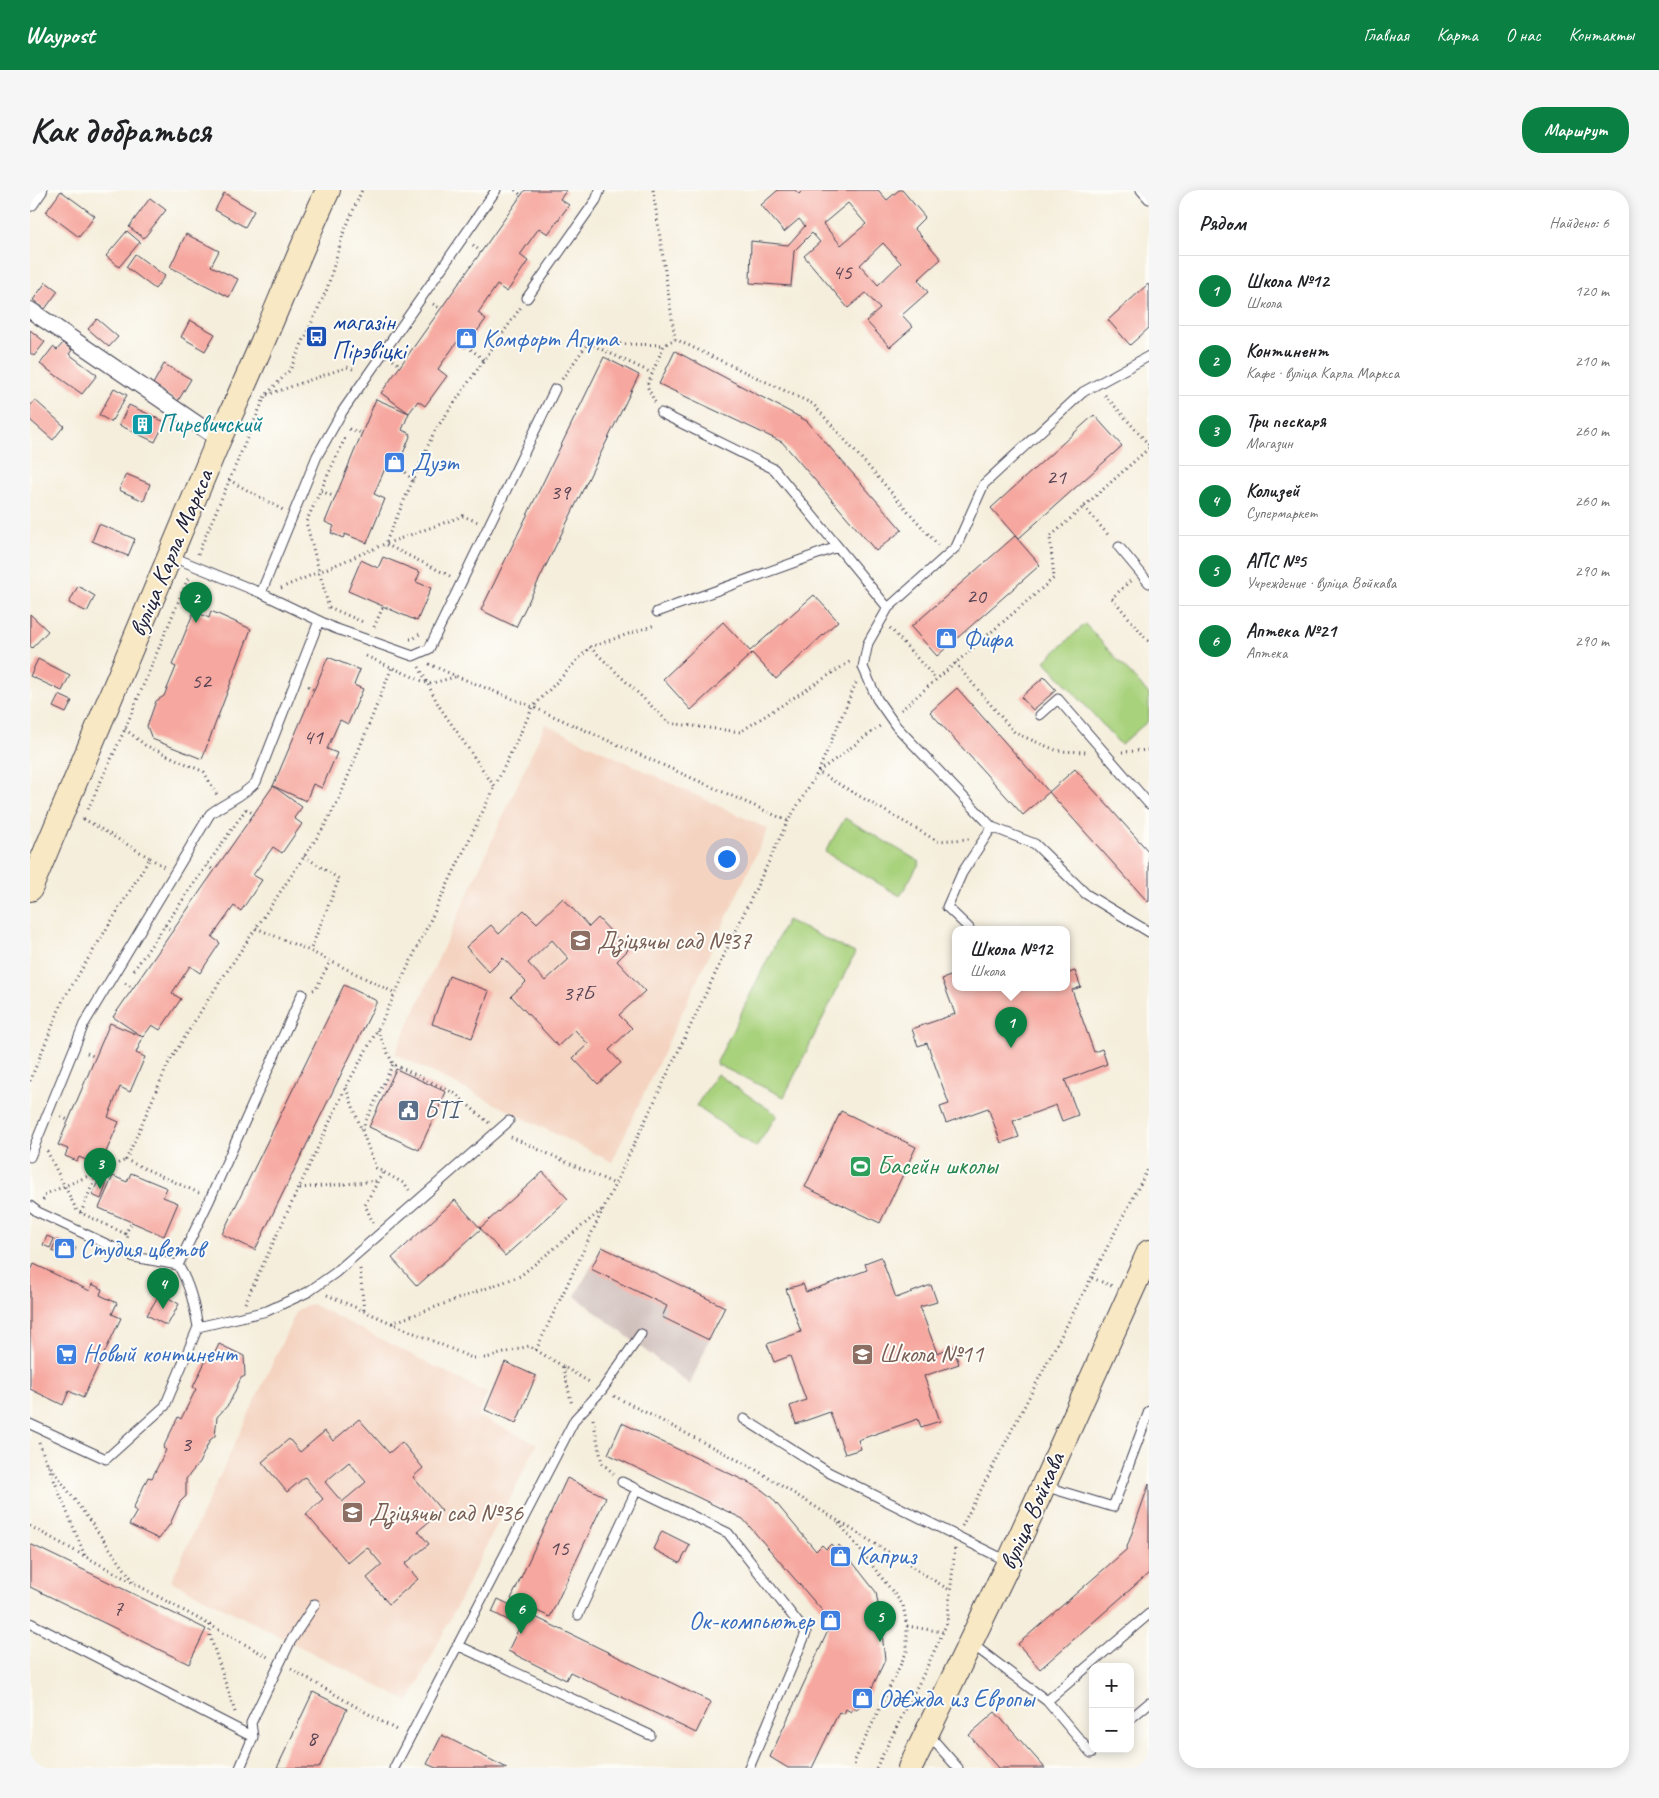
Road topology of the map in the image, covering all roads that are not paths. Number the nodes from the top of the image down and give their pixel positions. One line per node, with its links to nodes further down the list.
1 (40, 190): 7 (street)
2 (328, 190): 13 (main road, вуліца Карла Маркса)
3 (496, 190): 18 (lane)
4 (600, 190): 8 (lane)
5 (1141, 190): 6 (lane)
6 (1149, 199)
7 (30, 203)
8 (527, 298)
9 (30, 310): 13 (street)
10 (1149, 356): 19 (lane)
11 (555, 389): 21 (lane)
12 (661, 413): 14 (lane)
13 (219, 438): 16 (main road, вуліца Карла Маркса)
14 (837, 547): 19 (lane); 20 (lane)
15 (1119, 547): 17 (lane)
16 (170, 556): 18 (lane); 25 (main road, вуліца Карла Маркса)
17 (1149, 582)
18 (263, 594): 21 (lane)
19 (888, 608): 24 (lane)
20 (657, 612)
21 (319, 621): 30 (lane)
22 (1040, 715): 23 (lane)
23 (1149, 804)
24 (992, 827): 26 (lane); 27 (lane)
25 (30, 889)
26 (967, 926)
27 (1149, 932)
28 (302, 994): 33 (lane)
29 (509, 1121): 34 (lane)
30 (30, 1157)
31 (30, 1206): 33 (lane)
32 (1149, 1252): 40 (main road, вуліца Войкава)
33 (178, 1265): 34 (lane)
34 (198, 1327): 38 (lane)
35 (641, 1334): 48 (lane)
36 (1149, 1411): 40 (lane)
37 (744, 1418): 42 (lane)
38 (30, 1424)
39 (622, 1482): 41 (lane)
40 (1043, 1486): 42 (main road, вуліца Войкава)
41 (637, 1489): 45 (lane); 58 (lane)
42 (1009, 1562): 47 (main road, вуліца Войкава)
43 (315, 1604): 54 (lane)
44 (1149, 1614): 49 (lane)
45 (578, 1615)
46 (30, 1623): 54 (lane)
47 (970, 1642): 49 (lane); 52 (main road, вуліца Войкава)
48 (457, 1645): 53 (lane); 57 (lane)
49 (1047, 1701): 55 (lane)
50 (1149, 1703): 51 (lane)
51 (1134, 1716)
52 (927, 1733): 59 (main road, вуліца Войкава); 60 (lane)
53 (650, 1735)
54 (253, 1737): 56 (lane)
55 (1089, 1751)
56 (240, 1768)
57 (394, 1768)
58 (749, 1768)
59 (910, 1768)
60 (958, 1768)

